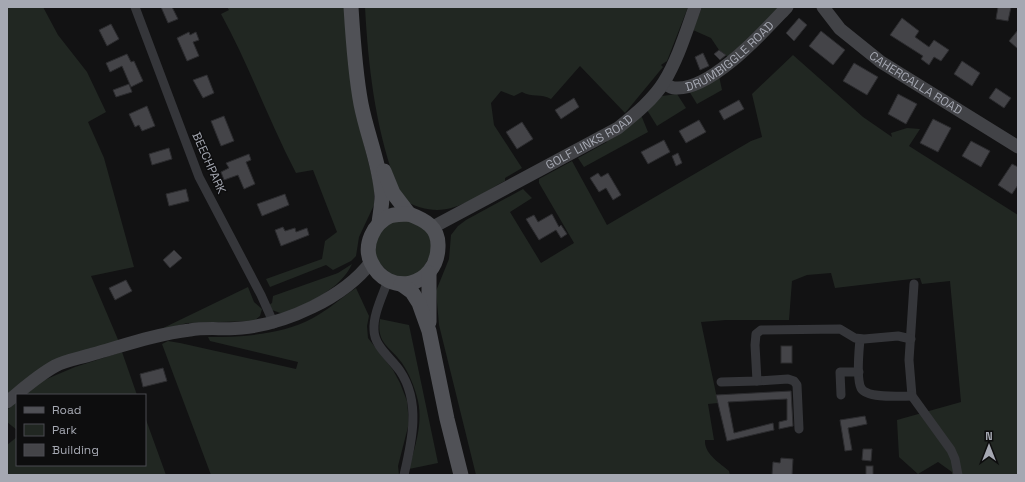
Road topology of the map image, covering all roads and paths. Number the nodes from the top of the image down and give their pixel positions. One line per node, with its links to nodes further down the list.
1 (135, 7): 16 (street, BEECHPARK)
2 (351, 7): 7 (main road)
3 (695, 7): 6 (main road, GOLF LINKS ROAD)
4 (787, 7): 6 (main road, DRUMBIGGLE ROAD)
5 (823, 7): 8 (main road, CAHERCALLA ROAD)
6 (664, 83): 11 (main road, GOLF LINKS ROAD)
7 (373, 146): 9 (main road); 10 (main road)
8 (1018, 147)
9 (409, 214): 10 (main road); 11 (main road)
10 (379, 223): 12 (main road)
11 (433, 227): 13 (main road)
12 (371, 262): 14 (main road); 16 (main road)
13 (429, 273): 14 (main road); 17 (main road)
14 (395, 282): 17 (main road); 29 (street)
15 (914, 284): 19 (street)
16 (274, 324): 24 (main road)
17 (429, 331): 30 (main road)
18 (860, 339): 19 (street); 20 (street); 21 (street)
19 (911, 339): 26 (street)
20 (859, 372): 25 (street); 26 (street)
21 (757, 381): 22 (street); 28 (street)
22 (721, 382)
23 (16, 394): 27 (main road)
24 (16, 394)
25 (840, 395)
26 (912, 396): 31 (street)
27 (7, 402)
28 (798, 429)
29 (404, 475)
30 (461, 475)
31 (958, 475)

